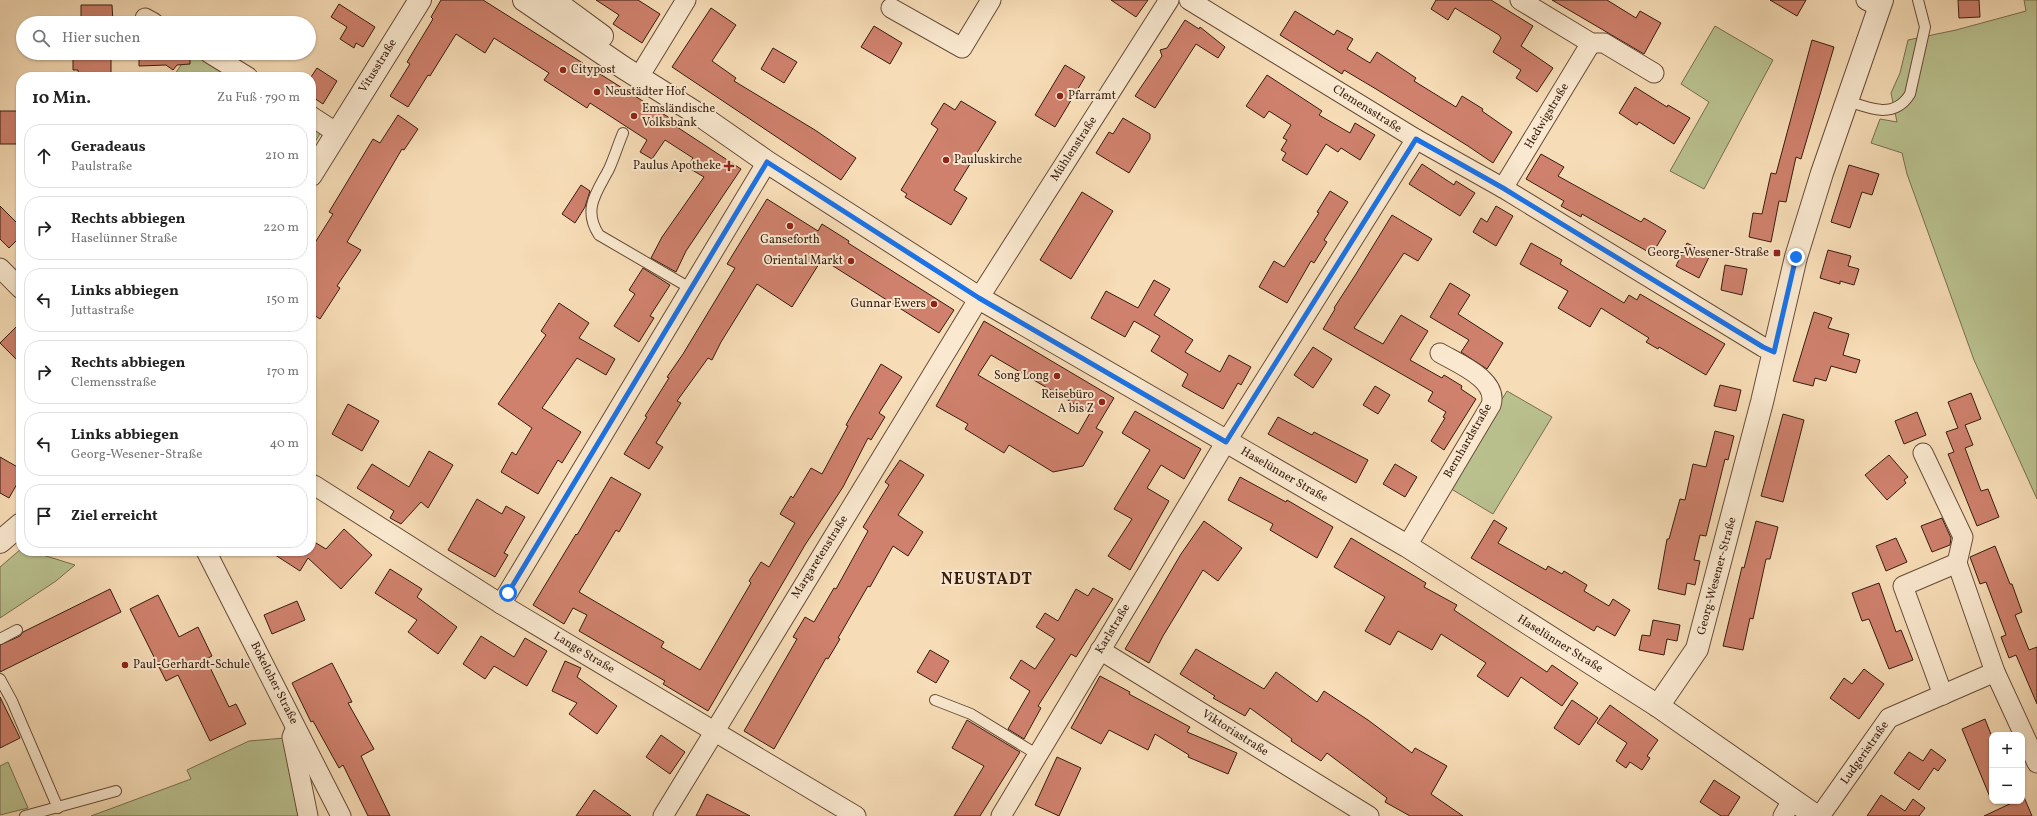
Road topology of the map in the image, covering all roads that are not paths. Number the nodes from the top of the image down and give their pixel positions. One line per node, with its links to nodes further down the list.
1 (412, 0): 13 (street)
2 (420, 0): 13 (street, Vitusstraße)
3 (524, 0): 20 (street, Haselünner Straße)
4 (553, 0): 16 (street, Haselünner Straße)
5 (686, 0): 16 (street)
6 (991, 0): 12 (street)
7 (1169, 0): 31 (street, Mühlenstraße)
8 (1190, 0): 24 (street, Clemensstraße)
9 (1520, 0): 14 (street)
10 (1918, 0): 19 (lane)
11 (1876, 2): 19 (street, Georg-Wesener-Straße)
12 (891, 8)
13 (405, 22): 22 (street, Vitusstraße)
14 (1591, 43): 18 (street); 27 (street, Hedwigstraße)
15 (220, 60): 17 (street)
16 (645, 67): 20 (street, Haselünner Straße)
17 (240, 72)
18 (1654, 73)
19 (1848, 101): 32 (street, Georg-Wesener-Straße)
20 (704, 118): 25 (street, Haselünner Straße)
21 (316, 119): 22 (street)
22 (337, 133): 26 (street, Vitusstraße)
23 (623, 133): 30 (lane)
24 (1416, 139): 27 (street, Clemensstraße); 34 (street, Karlstraße)
25 (767, 162): 30 (street); 31 (street, Haselünner Straße)
26 (316, 167)
27 (1503, 188): 32 (street, Clemensstraße)
28 (0, 268): 29 (street)
29 (16, 285)
30 (690, 288): 42 (street)
31 (979, 298): 34 (street, Haselünner Straße); 52 (street, Margaretenstraße)
32 (1774, 352): 50 (street, Georg-Wesener-Straße)
33 (1440, 353): 39 (street, Bernhardstraße)
34 (1226, 442): 39 (street, Haselünner Straße); 45 (street, Karlstraße)
35 (1923, 452): 41 (street)
36 (316, 486): 42 (street, Lange Straße)
37 (16, 528): 38 (street)
38 (0, 542)
39 (1407, 546): 50 (street, Haselünner Straße)
40 (209, 556): 51 (street, Bokeloher Straße)
41 (1957, 563): 46 (street); 48 (street)
42 (501, 604): 52 (street, Lange Straße)
43 (17, 630): 44 (lane)
44 (0, 639)
45 (1100, 650): 53 (street, Karlstraße); 64 (street, Viktoriastraße)
46 (1995, 672): 48 (street, Ludgeristraße); 54 (street)
47 (0, 679): 56 (lane)
48 (1943, 695): 66 (street, Ludgeristraße)
49 (935, 700): 53 (lane)
50 (1658, 706): 57 (street, Haselünner Straße)
51 (296, 727): 59 (street); 60 (street, Bokeloher Straße)
52 (714, 730): 61 (street, Margaretenstraße); 62 (street, Lange Straße)
53 (1038, 755): 63 (street, Karlstraße)
54 (2037, 763)
55 (116, 791): 56 (lane)
56 (58, 808): 58 (lane)
57 (1788, 808): 65 (street, Haselünner Straße)
58 (25, 816)
59 (308, 816)
60 (341, 816)
61 (663, 816)
62 (856, 816)
63 (1001, 816)
64 (1369, 816)
65 (1816, 816)
66 (1820, 816)

